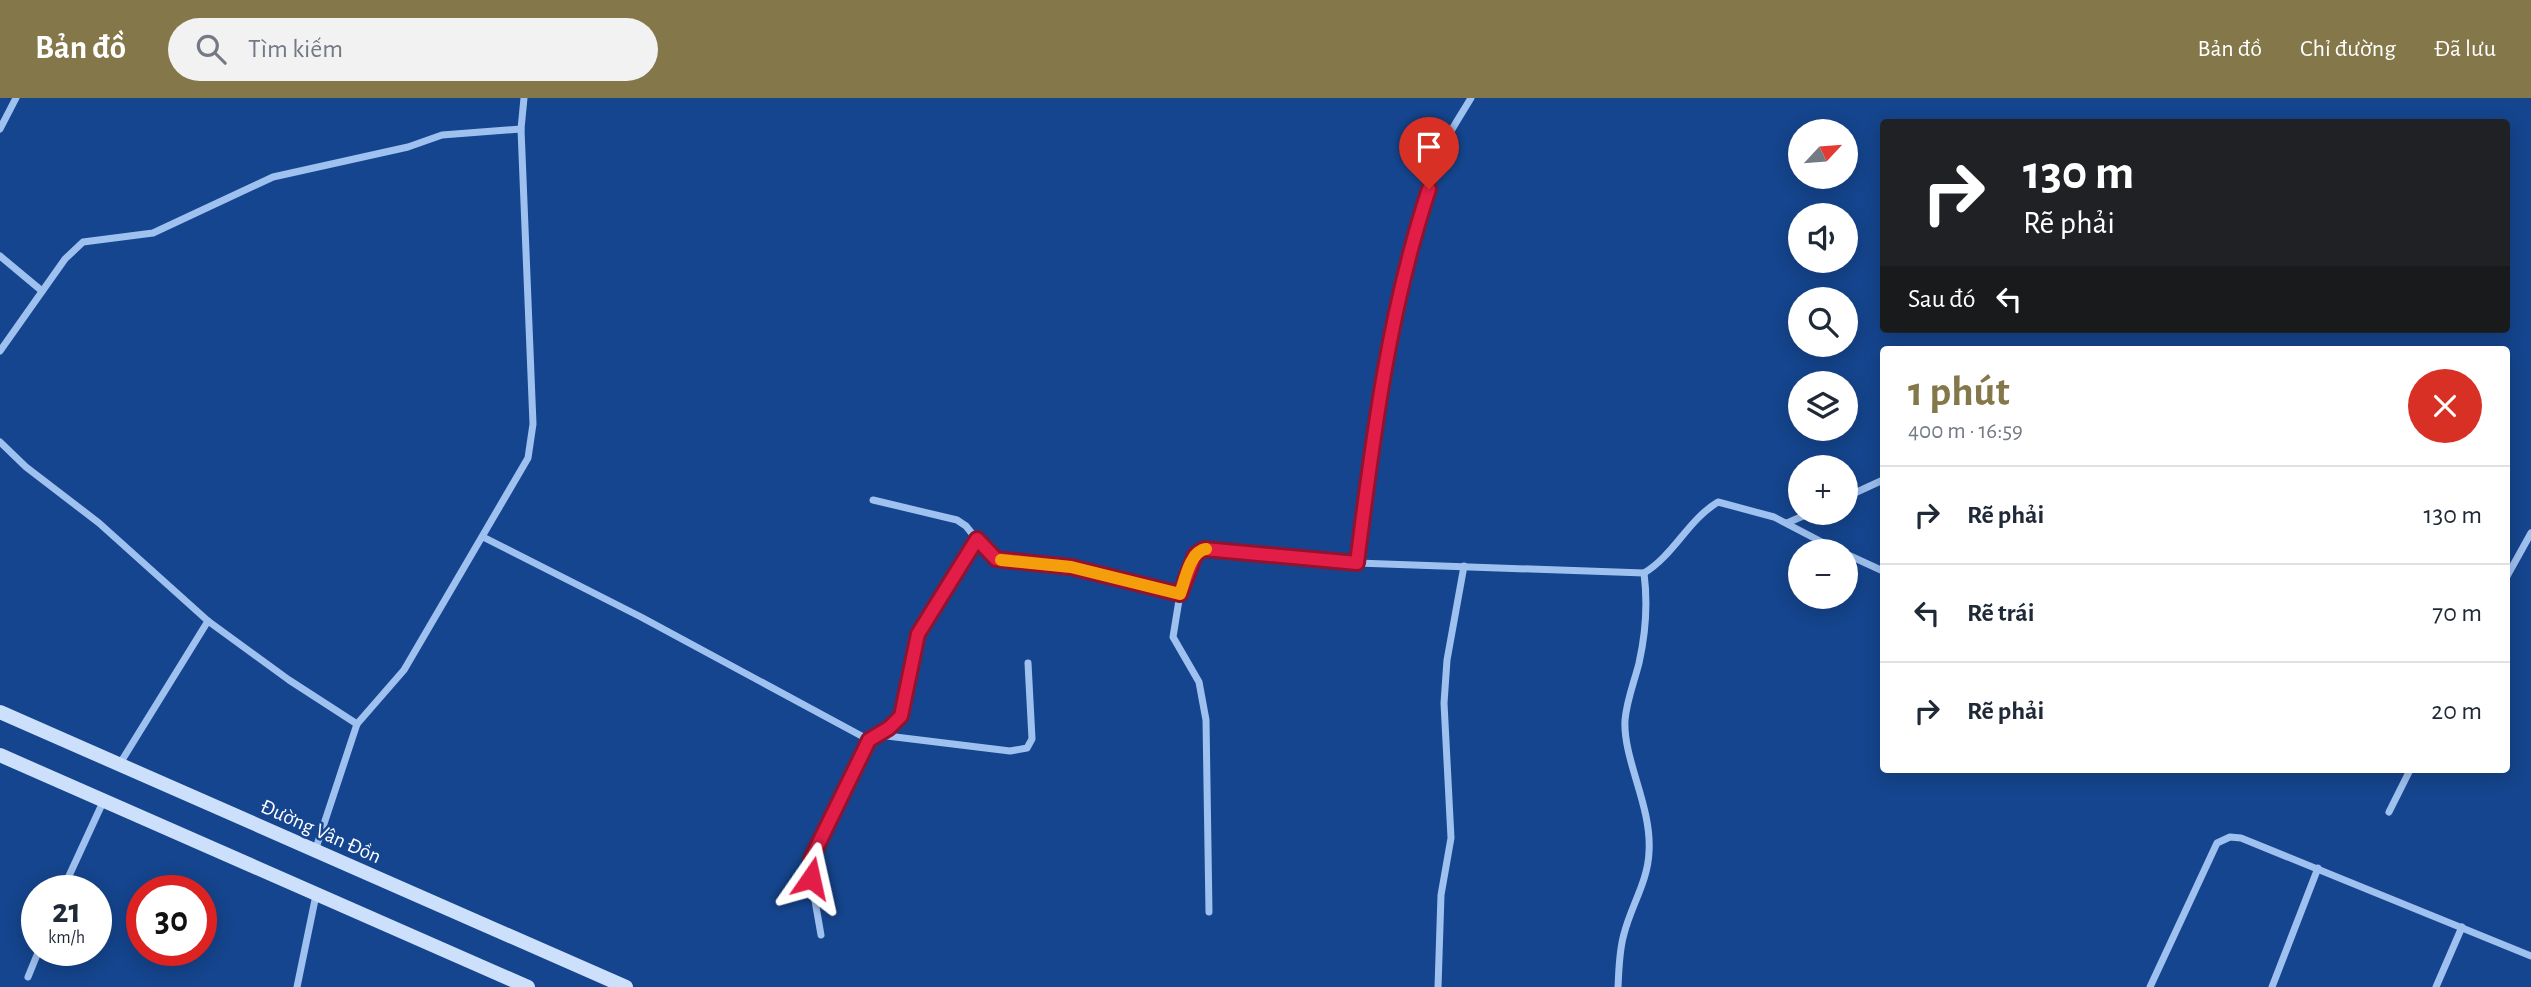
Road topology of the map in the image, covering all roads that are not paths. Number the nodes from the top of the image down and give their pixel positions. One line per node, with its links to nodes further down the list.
1 (16, 98): 4 (street)
2 (524, 98): 5 (street)
3 (1471, 98): 19 (street)
4 (0, 129)
5 (521, 129): 7 (street); 15 (street)
6 (0, 256): 7 (street)
7 (42, 291): 8 (street)
8 (0, 351)
9 (0, 442): 25 (street)
10 (1880, 481): 11 (street)
11 (1858, 491)
12 (873, 500): 16 (street)
13 (1787, 523): 17 (street); 23 (street)
14 (2531, 533): 22 (street)
15 (483, 537): 28 (street); 30 (street)
16 (977, 539): 24 (street); 29 (street)
17 (1817, 539)
18 (1858, 560): 21 (street)
19 (1357, 563): 20 (street); 24 (street)
20 (1464, 566): 23 (street); 49 (street)
21 (1880, 570)
22 (2510, 571)
23 (1644, 573): 50 (street)
24 (1180, 594): 40 (street)
25 (208, 621): 28 (street); 32 (street)
26 (1028, 663): 29 (street)
27 (0, 712): 32 (main road, Đường Vân Đồn)
28 (357, 724): 36 (street)
29 (878, 735): 30 (street)
30 (869, 740): 42 (street)
31 (0, 755): 34 (main road)
32 (119, 765): 36 (main road, Đường Vân Đồn)
33 (2408, 773): 35 (street)
34 (103, 802): 38 (street); 39 (main road)
35 (2389, 812)
36 (314, 852): 48 (main road, Đường Vân Đồn)
37 (2318, 868): 41 (street); 51 (street); 52 (street)
38 (69, 875)
39 (316, 895): 46 (street); 47 (main road)
40 (1209, 912)
41 (2462, 927): 43 (street); 53 (street)
42 (821, 936)
43 (2531, 956)
44 (32, 966): 45 (street)
45 (28, 977)
46 (297, 987)
47 (528, 987)
48 (626, 987)
49 (1437, 987)
50 (1618, 987)
51 (2150, 987)
52 (2272, 987)
53 (2436, 987)

